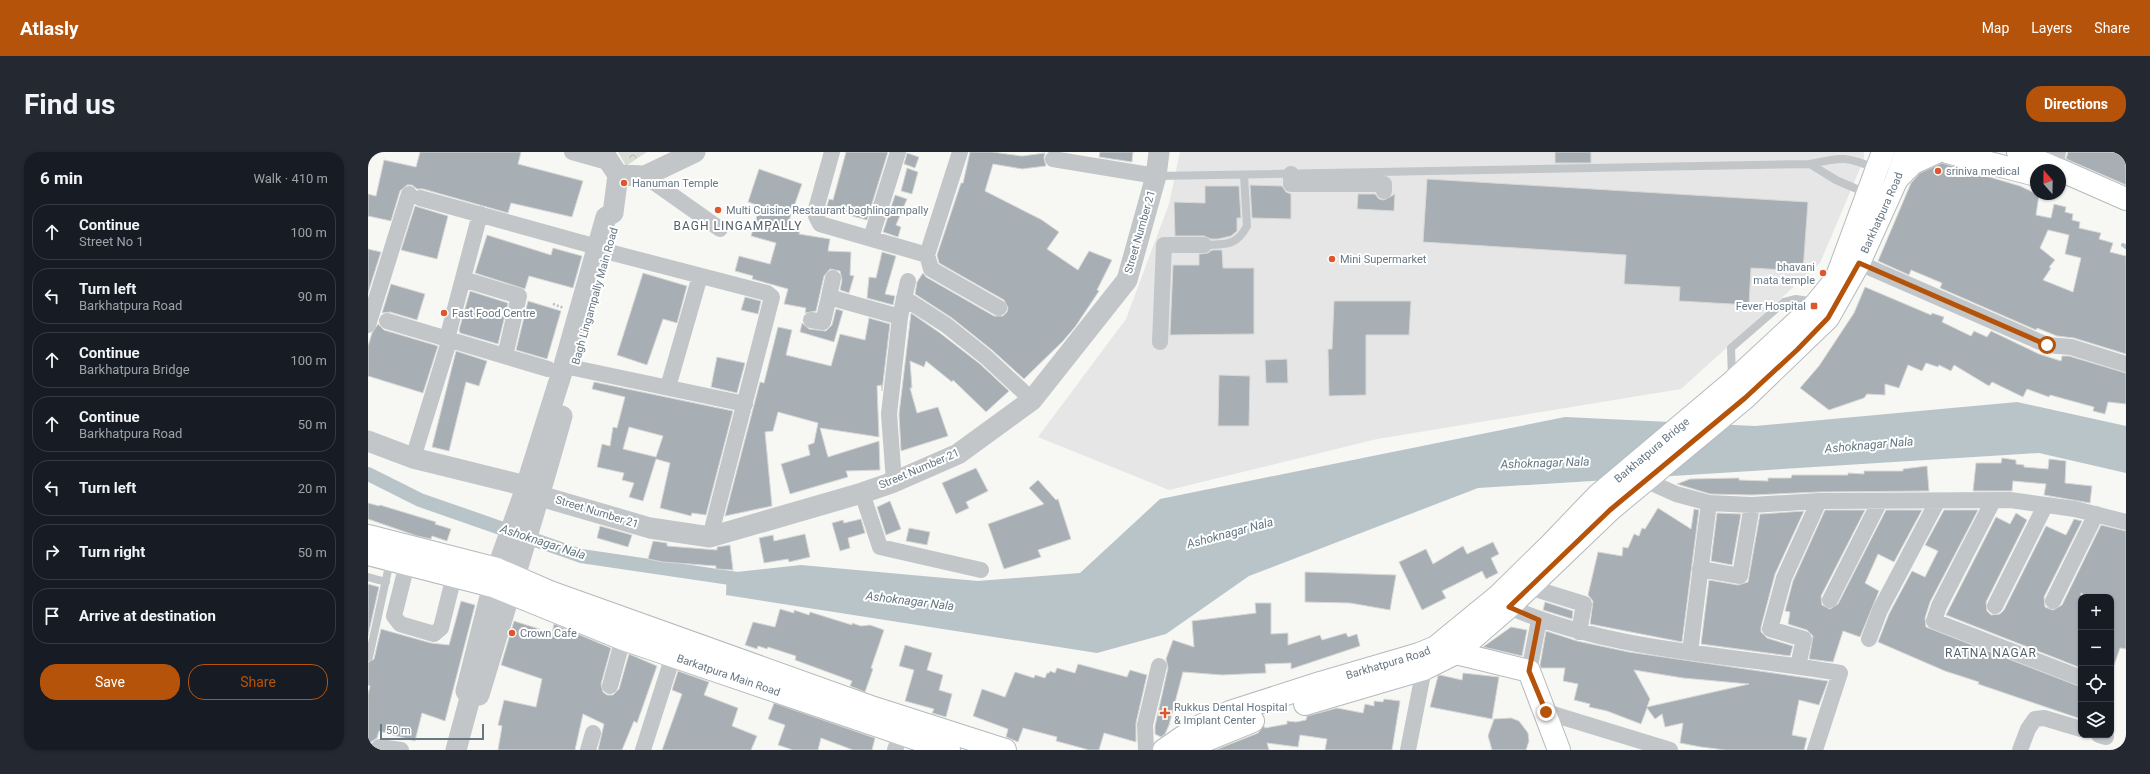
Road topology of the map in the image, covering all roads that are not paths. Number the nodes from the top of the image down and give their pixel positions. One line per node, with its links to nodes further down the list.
1 (572, 152): 13 (street)
2 (695, 152): 19 (street)
3 (832, 152): 30 (street)
4 (898, 152): 30 (street)
5 (960, 152): 33 (street)
6 (1159, 152): 20 (street, Street Number 21)
7 (1906, 152): 23 (main road, Barkhatpura Road)
8 (1937, 152): 23 (main road)
9 (1947, 152): 16 (main road)
10 (2018, 152): 15 (main road)
11 (1053, 159): 20 (street)
12 (1880, 160): 14 (lane); 25 (main road, Barkhatpura Road)
13 (611, 163): 19 (street); 32 (street, Bagh Lingampally Main Road)
14 (1810, 164): 22 (lane); 25 (lane)
15 (2043, 164)
16 (2030, 166)
17 (2066, 174): 26 (main road)
18 (1244, 175): 20 (lane); 22 (lane); 31 (lane)
19 (645, 176): 29 (street)
20 (1156, 176): 54 (street, Street Number 21)
21 (2066, 177): 27 (main road)
22 (1291, 179): 24 (street)
23 (1896, 181): 34 (main road, Barkhatpura Road)
24 (1384, 191)
25 (1868, 193): 53 (main road, Barkhatpura Road)
26 (2126, 199)
27 (2126, 212)
28 (480, 214): 32 (street); 37 (street); 45 (street)
29 (720, 229)
30 (871, 238): 33 (street)
31 (1204, 245): 46 (street)
32 (603, 250): 35 (street); 50 (street, Bagh Lingampally Main Road); 61 (street, Bagh Lingampally Main Road)
33 (927, 255): 41 (street)
34 (1859, 263): 49 (street); 53 (main road, Barkhatpura Road)
35 (700, 276): 52 (street); 55 (street)
36 (833, 278): 39 (street)
37 (463, 279): 47 (street); 48 (street)
38 (908, 281): 40 (street)
39 (829, 297): 42 (street); 43 (street)
40 (904, 298): 42 (street); 54 (street)
41 (999, 308)
42 (900, 317): 59 (street)
43 (811, 320)
44 (387, 321): 47 (street)
45 (368, 325)
46 (1160, 342)
47 (447, 343): 48 (street); 57 (street)
48 (505, 356): 51 (street)
49 (2126, 364)
50 (574, 368): 52 (street); 61 (street, Bagh Lingampally Main Road)
51 (548, 369)
52 (668, 387): 55 (street)
53 (1736, 388): 58 (main road, Barkhatpura Bridge); 66 (main road, Barkhatpura Bridge)
54 (1032, 400): 59 (street, Street Number 21)
55 (745, 404): 75 (street)
56 (368, 441): 57 (street, Street Number 21)
57 (413, 458): 61 (street, Street Number 21)
58 (1647, 481): 66 (main road, Barkhatpura Bridge); 67 (street)
59 (894, 482): 60 (street, Street Number 21)
60 (862, 493): 75 (street, Street Number 21); 78 (street)
61 (531, 498): 75 (street, Street Number 21); 79 (street)
62 (1819, 501): 63 (street); 68 (street); 96 (street)
63 (1880, 501): 65 (street); 83 (street)
64 (1993, 501): 65 (street); 69 (street); 99 (street)
65 (1936, 502): 90 (street)
66 (1603, 503): 72 (main road, Barkhatpura Bridge)
67 (1709, 503): 68 (street); 77 (street)
68 (1752, 505): 77 (street)
69 (2045, 506): 70 (street); 85 (street)
70 (2096, 514): 71 (street); 84 (street)
71 (2126, 522)
72 (1582, 525): 82 (main road, Barkhatpura Road); 113 (main road, Barkhatpura Road)
73 (368, 530): 76 (street)
74 (368, 536): 76 (main road)
75 (710, 537)
76 (388, 559): 79 (main road); 80 (lane); 81 (main road); 81 (street); 94 (lane)
77 (1700, 569): 91 (street)
78 (981, 570)
79 (506, 573): 81 (main road); 89 (main road, Barkatpura Main Road); 107 (street); 111 (main road)
80 (368, 576)
81 (454, 576)
82 (1529, 587): 86 (main road, Barkhatpura Road); 88 (street)
83 (1830, 600)
84 (2053, 601)
85 (1995, 606)
86 (1509, 607): 87 (street); 92 (main road, Barkhatpura Road)
87 (1539, 620): 88 (street); 98 (street)
88 (1579, 632): 91 (street)
89 (623, 638): 93 (main road, Barkatpura Main Road); 100 (street)
90 (1869, 639)
91 (1690, 652): 96 (street)
92 (1456, 654): 97 (main road, Barkhatpura Road); 98 (main road)
93 (673, 656): 104 (main road, Barkatpura Main Road); 109 (street)
94 (369, 657)
95 (1159, 666): 112 (street)
96 (1798, 666): 118 (street)
97 (1424, 669): 114 (main road, Barkhatpura Road); 115 (street)
98 (1529, 671): 101 (main road)
99 (2078, 677)
100 (610, 686)
101 (1546, 712): 116 (main road); 117 (street)
102 (2078, 728): 119 (street)
103 (593, 733): 108 (street)
104 (898, 742): 110 (main road, Barkatpura Main Road)
105 (378, 747): 106 (street)
106 (401, 750)
107 (456, 750)
108 (588, 750)
109 (643, 750)
110 (949, 750)
111 (1004, 750)
112 (1146, 750)
113 (1164, 750)
114 (1191, 750)
115 (1408, 750)
116 (1559, 750)
117 (1670, 750)
118 (1815, 750)
119 (2020, 750)

